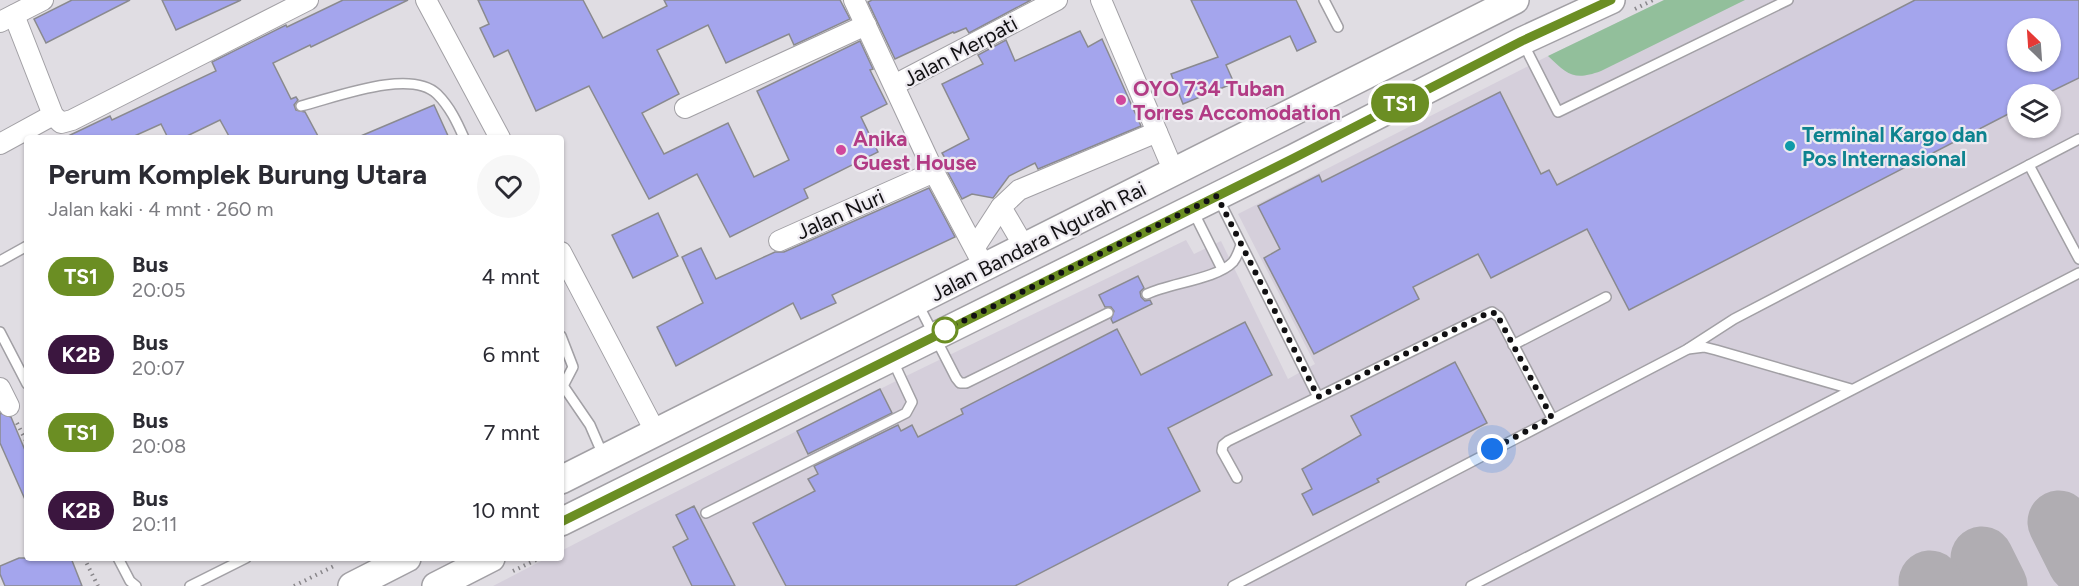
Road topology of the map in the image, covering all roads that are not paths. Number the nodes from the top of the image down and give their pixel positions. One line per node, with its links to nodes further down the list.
1 (43, 0): 11 (street)
2 (308, 0): 18 (street)
3 (426, 0): 21 (street)
4 (854, 0): 12 (street)
5 (1057, 0): 15 (street, Jalan Merpati)
6 (1101, 0): 19 (street)
7 (1324, 0): 13 (lane)
8 (1515, 0): 26 (street, Jalan Bandara Ngurah Rai)
9 (1611, 0): 14 (street, Jalan Bandara Ngurah Rai)
10 (1788, 0): 14 (lane)
11 (7, 19): 18 (street)
12 (866, 25): 15 (street); 17 (street)
13 (1338, 27)
14 (1522, 41): 27 (street, Jalan Bandara Ngurah Rai)
15 (894, 85): 25 (street)
16 (301, 106): 20 (lane)
17 (684, 108)
18 (53, 116): 23 (street)
19 (1157, 132): 26 (street); 28 (street)
20 (463, 135)
21 (498, 135)
22 (2079, 139): 24 (lane)
23 (0, 144)
24 (2029, 165): 36 (lane); 48 (lane)
25 (934, 172): 30 (street, Jalan Nuri); 34 (street)
26 (1174, 172): 33 (street, Jalan Bandara Ngurah Rai)
27 (1217, 196): 29 (street, Jalan Bandara Ngurah Rai); 31 (lane)
28 (1001, 207): 33 (street); 34 (street)
29 (1191, 209): 38 (lane); 45 (street, Jalan Bandara Ngurah Rai)
30 (779, 241)
31 (1241, 245): 38 (lane); 55 (lane)
32 (24, 248): 37 (lane)
33 (1025, 248): 34 (street, Jalan Bandara Ngurah Rai)
34 (980, 257): 42 (street, Jalan Bandara Ngurah Rai)
35 (564, 258): 58 (street)
36 (2079, 259)
37 (0, 261)
38 (1222, 269): 40 (lane)
39 (2079, 273): 54 (lane)
40 (1147, 294)
41 (1606, 297): 47 (lane)
42 (917, 302): 45 (lane); 58 (street, Jalan Bandara Ngurah Rai)
43 (1108, 313): 45 (lane)
44 (0, 332): 50 (lane)
45 (935, 335): 49 (street, Jalan Bandara Ngurah Rai)
46 (564, 344): 51 (lane)
47 (1513, 345): 55 (lane); 57 (lane)
48 (1686, 350): 54 (lane); 57 (lane)
49 (891, 357): 62 (lane); 63 (street, Jalan Bandara Ngurah Rai)
50 (24, 378)
51 (564, 386)
52 (0, 388): 56 (street)
53 (564, 389): 59 (lane)
54 (1851, 389): 73 (lane)
55 (1318, 397): 61 (lane)
56 (9, 406)
57 (1552, 418): 72 (lane)
58 (655, 431): 59 (street, Jalan Bandara Ngurah Rai)
59 (605, 458): 60 (street, Jalan Bandara Ngurah Rai)
60 (564, 478)
61 (1237, 478)
62 (706, 513)
63 (564, 520)
64 (120, 561): 69 (lane)
65 (240, 561): 70 (lane)
66 (399, 561): 68 (street)
67 (486, 561): 71 (street)
68 (354, 579)
69 (136, 586)
70 (190, 586)
71 (436, 586)
72 (1233, 586)
73 (1471, 586)

